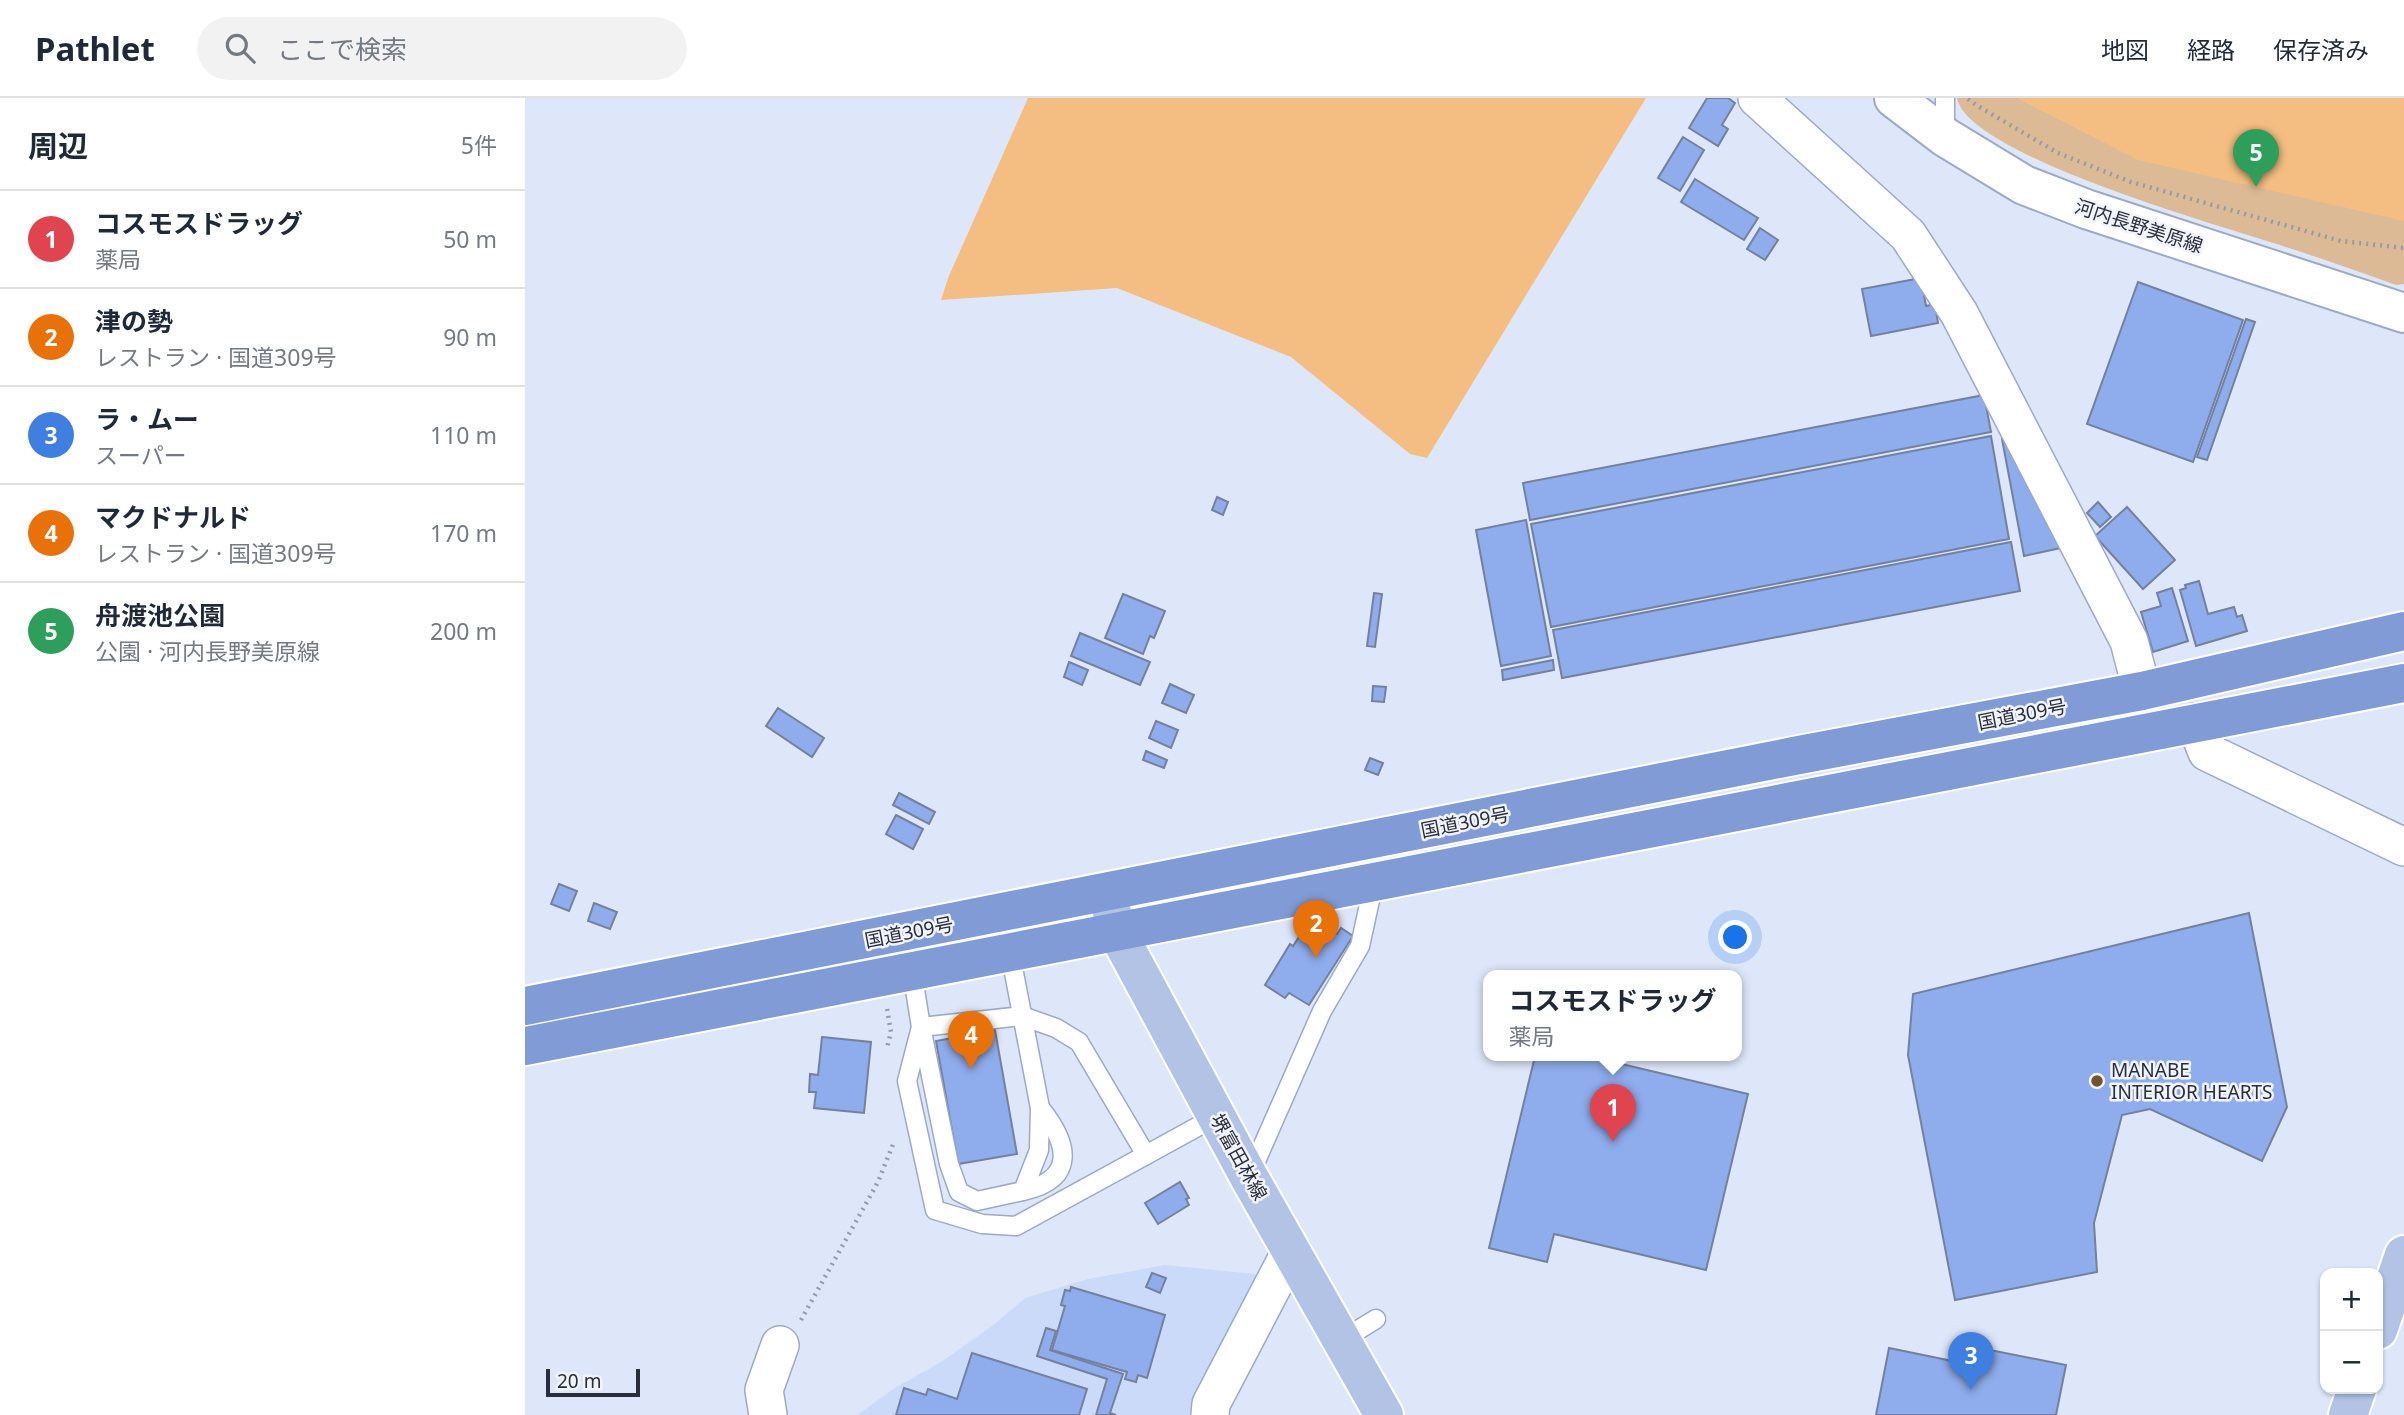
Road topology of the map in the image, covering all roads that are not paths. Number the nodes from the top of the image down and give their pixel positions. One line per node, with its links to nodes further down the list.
1 (1757, 98): 8 (street)
2 (1894, 98): 4 (main road, 河内長野美原線)
3 (1945, 98): 4 (lane)
4 (1945, 137): 5 (main road, 河内長野美原線)
5 (2404, 313)
6 (2404, 631): 8 (highway, 国道309号)
7 (2404, 683): 9 (highway, 国道309号)
8 (2142, 691): 12 (highway, 国道309号)
9 (2195, 722): 10 (street); 11 (highway, 国道309号)
10 (2404, 847)
11 (1374, 882): 13 (highway, 国道309号); 23 (lane)
12 (1107, 893): 13 (main road, 堺富田林線); 16 (highway, 国道309号)
13 (1117, 932): 14 (highway, 国道309号); 21 (main road, 堺富田林線)
14 (1010, 952): 15 (highway, 国道309号); 17 (lane)
15 (897, 974): 18 (lane); 19 (highway, 国道309号)
16 (525, 1006)
17 (1022, 1016): 18 (lane); 20 (lane); 22 (lane)
18 (921, 1027): 22 (lane); 24 (lane)
19 (525, 1046)
20 (1039, 1108): 24 (lane); 24 (lane)
21 (1217, 1116): 22 (lane); 23 (main road, 堺富田林線)
22 (1146, 1155)
23 (1249, 1177): 25 (main road, 堺富田林線)
24 (1023, 1191)
25 (1291, 1251): 29 (main road, 堺富田林線); 33 (street)
26 (2404, 1255): 27 (main road)
27 (2383, 1316)
28 (1377, 1319): 29 (lane)
29 (1342, 1340): 34 (main road, 堺富田林線)
30 (780, 1345): 32 (street)
31 (2355, 1394): 35 (main road)
32 (768, 1415)
33 (1210, 1415)
34 (1384, 1415)
35 (2348, 1415)

